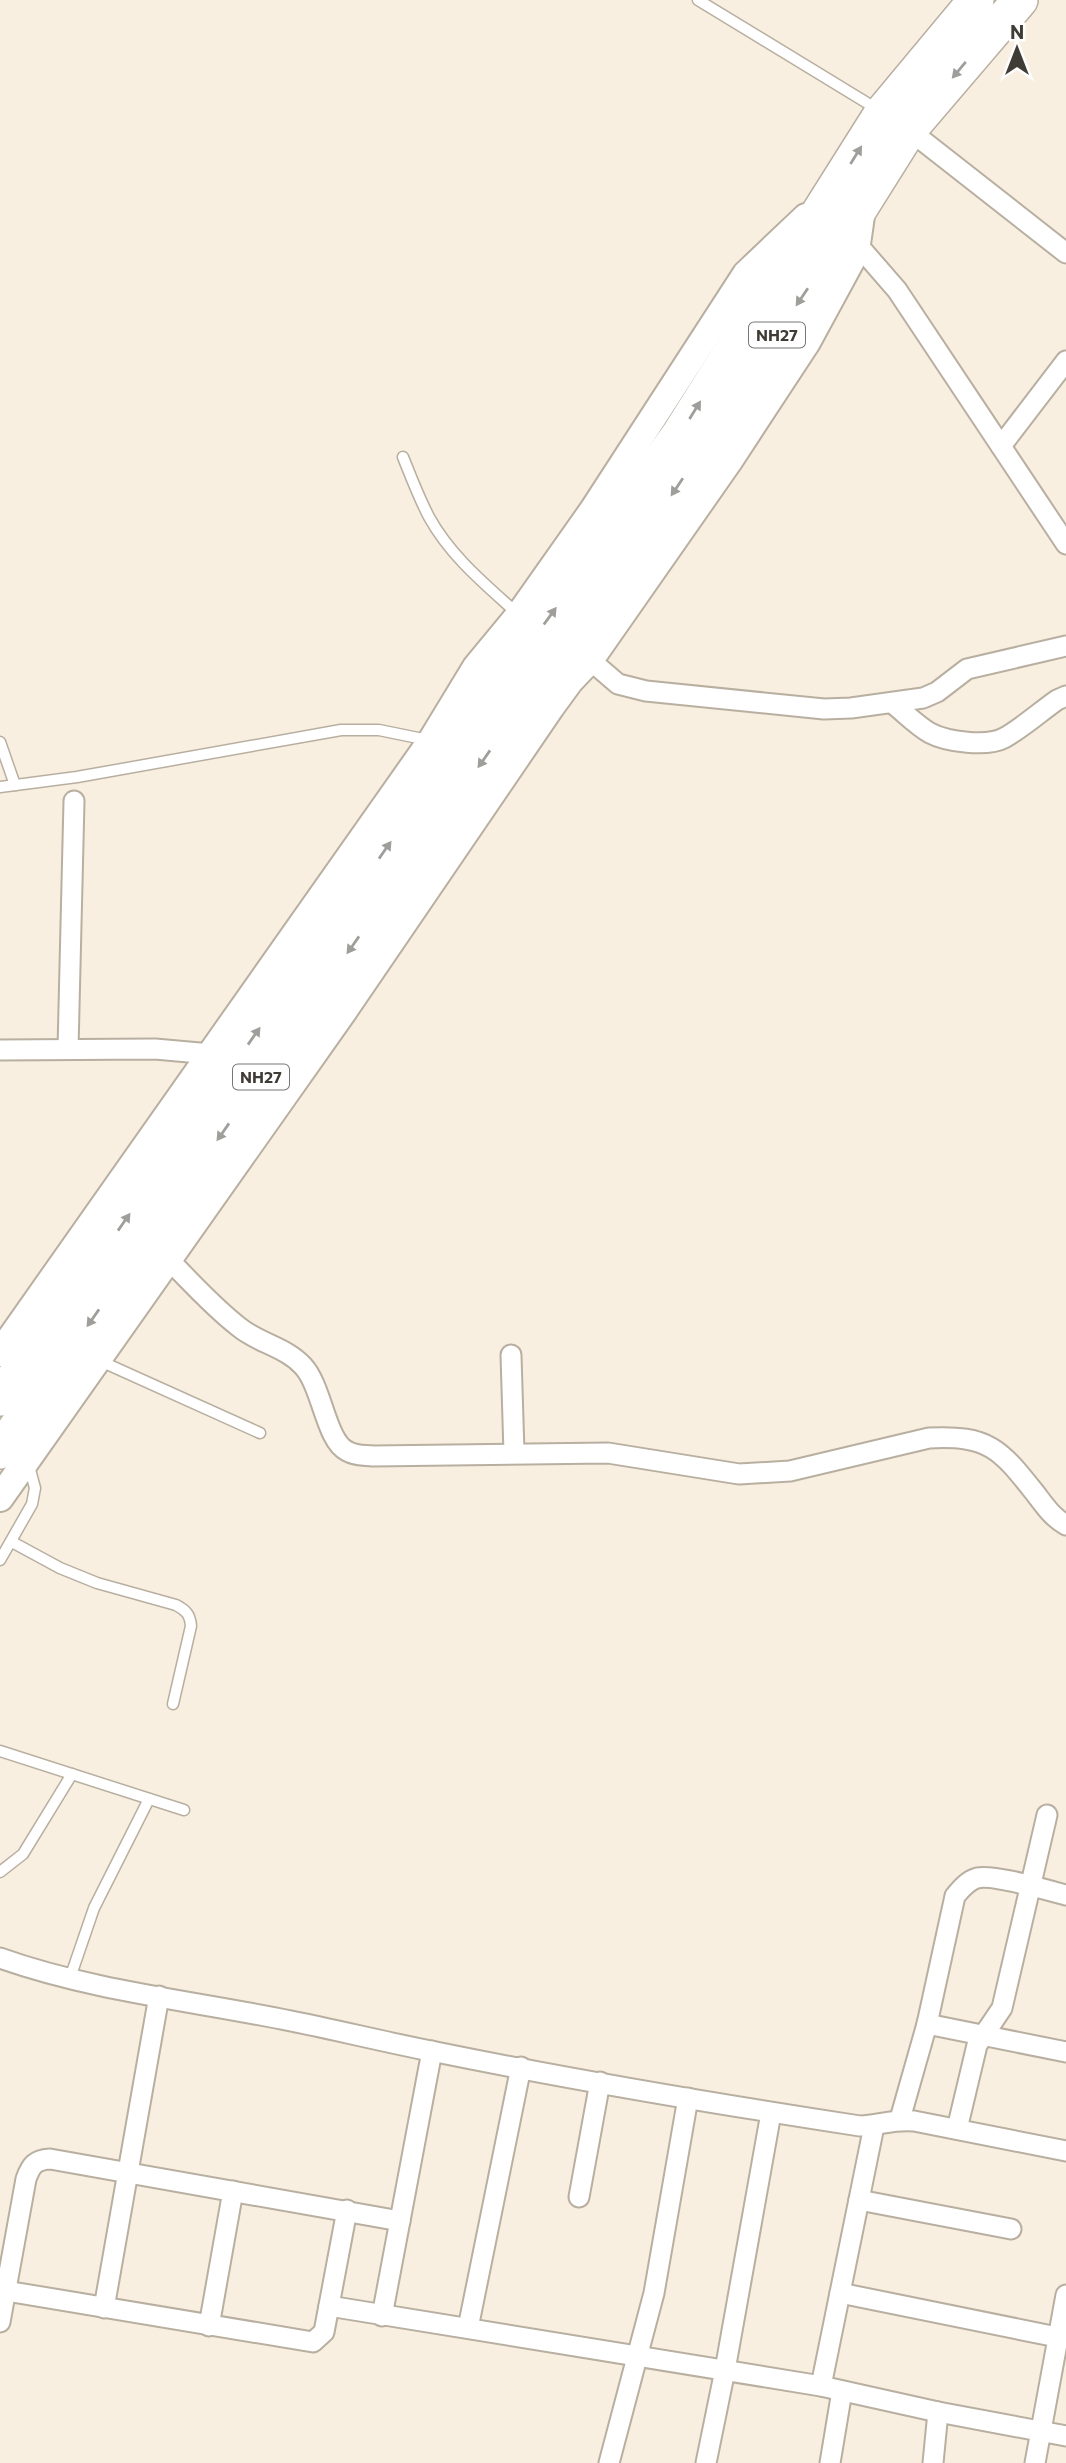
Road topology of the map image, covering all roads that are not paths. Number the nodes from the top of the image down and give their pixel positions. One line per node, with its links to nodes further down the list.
1 (698, 0): 4 (lane)
2 (976, 0): 4 (highway, NH27)
3 (1020, 0): 4 (highway, NH27, one-way to 4)
4 (896, 121): 5 (highway, NH27); 7 (street)
5 (848, 197): 6 (street); 12 (street); 15 (highway, NH27)
6 (857, 244): 9 (street); 14 (street)
7 (1066, 253)
8 (1066, 361): 9 (street)
9 (1001, 446): 11 (street)
10 (403, 457): 12 (lane)
11 (1066, 544)
12 (519, 615): 15 (street)
13 (1066, 646): 17 (street)
14 (590, 660): 15 (street); 17 (street)
15 (523, 686): 18 (street); 26 (street); 30 (highway, NH27, one-way to 15); 33 (highway, NH27, one-way to 33)
16 (1066, 696): 17 (street)
17 (892, 703)
18 (431, 741): 20 (lane); 25 (street)
19 (0, 742): 20 (lane)
20 (15, 785): 21 (lane)
21 (0, 787)
22 (74, 801): 24 (street)
23 (0, 1049): 24 (street)
24 (68, 1049): 25 (street)
25 (211, 1054): 27 (street)
26 (168, 1259): 29 (street); 32 (street)
27 (2, 1345)
28 (511, 1355): 32 (street)
29 (98, 1360): 31 (lane); 33 (street)
30 (0, 1398)
31 (260, 1433)
32 (514, 1453): 35 (street)
33 (13, 1456): 34 (street); 36 (lane)
34 (0, 1498)
35 (1066, 1525)
36 (12, 1542): 37 (lane); 38 (lane)
37 (0, 1560)
38 (173, 1704)
39 (0, 1751): 40 (lane)
40 (72, 1774): 41 (lane); 44 (lane)
41 (149, 1799): 42 (lane); 48 (lane)
42 (184, 1810)
43 (1047, 1815): 45 (street)
44 (0, 1872)
45 (1030, 1887): 46 (street); 50 (street); 51 (street)
46 (1066, 1895)
47 (0, 1958): 48 (street)
48 (70, 1978): 49 (street)
49 (159, 1996): 52 (street); 62 (street)
50 (927, 2024): 51 (street); 58 (street)
51 (982, 2035): 53 (street); 60 (street)
52 (432, 2051): 54 (street); 67 (street)
53 (1066, 2052)
54 (521, 2067): 55 (street); 77 (street)
55 (600, 2082): 56 (street); 64 (street)
56 (688, 2098): 57 (street); 79 (street)
57 (771, 2113): 59 (street); 80 (street)
58 (900, 2119): 59 (street); 60 (street)
59 (874, 2126): 65 (street)
60 (957, 2129): 61 (street)
61 (1066, 2151)
62 (128, 2172): 63 (street); 69 (street); 73 (street)
63 (233, 2191): 66 (street); 76 (street)
64 (579, 2197)
65 (859, 2200): 68 (street); 70 (street)
66 (347, 2210): 67 (street); 72 (street)
67 (400, 2221): 74 (street)
68 (1011, 2229)
69 (6, 2291): 73 (street); 75 (street)
70 (840, 2293): 78 (street); 81 (street)
71 (1066, 2295): 78 (street)
72 (329, 2306): 74 (street); 76 (street)
73 (104, 2308): 76 (street)
74 (382, 2316): 77 (street)
75 (0, 2322)
76 (209, 2326)
77 (468, 2328): 79 (street)
78 (1057, 2336): 84 (street)
79 (638, 2355): 80 (street); 86 (street)
80 (725, 2370): 81 (street); 87 (street)
81 (821, 2386): 82 (street)
82 (842, 2390): 83 (street); 88 (street)
83 (938, 2412): 84 (street); 89 (street)
84 (1042, 2431): 85 (street); 90 (street)
85 (1066, 2436)
86 (609, 2463)
87 (706, 2463)
88 (830, 2463)
89 (933, 2463)
90 (1035, 2463)

